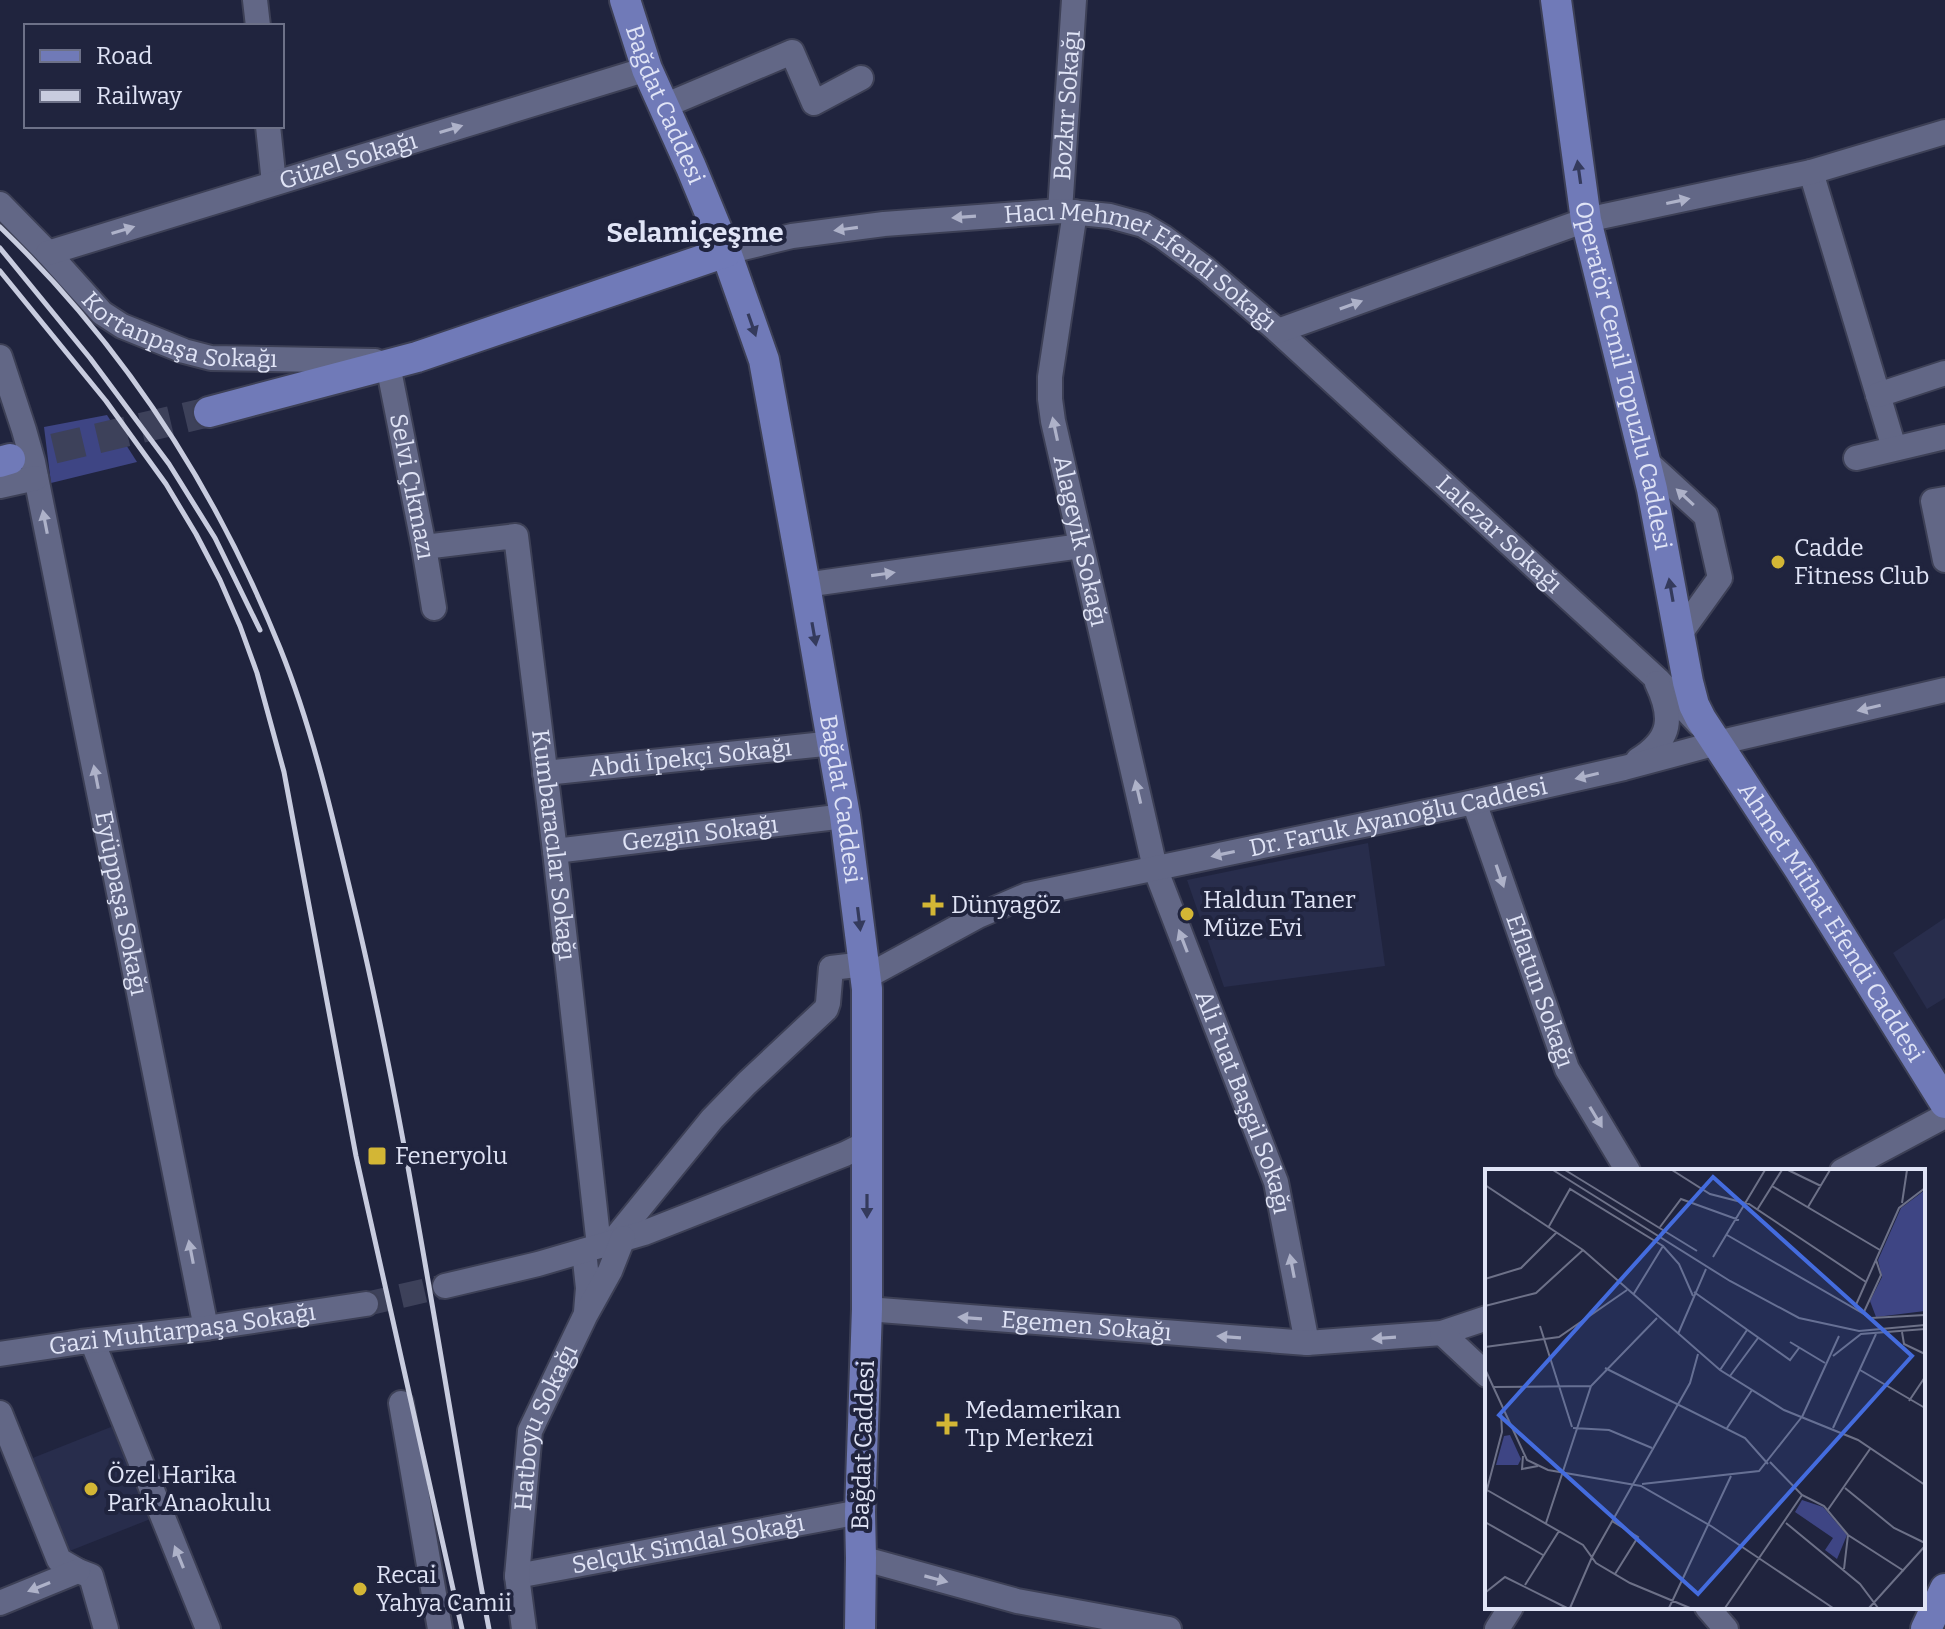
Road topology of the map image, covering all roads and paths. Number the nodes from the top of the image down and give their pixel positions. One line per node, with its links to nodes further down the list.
1 (255, 0): 5 (street)
2 (625, 0): 6 (main road, Bağdat Caddesi)
3 (1074, 0): 14 (street, Bozkır Sokağı)
4 (1556, 0): 15 (main road, Operatör Cemil Topuzlu Caddesi, one-way to 4)
5 (258, 24)
6 (647, 69): 8 (main road, Bağdat Caddesi); 12 (street, Güzel Sokağı, one-way to 6)
7 (861, 78): 8 (street)
8 (664, 106): 16 (main road, Bağdat Caddesi)
9 (268, 128): 12 (street)
10 (1945, 132): 11 (street, Hacı Mehmet Efendi Sokağı)
11 (1811, 172): 15 (street, Hacı Mehmet Efendi Sokağı, one-way to 11); 22 (street)
12 (274, 183): 17 (street, Güzel Sokağı, one-way to 12)
13 (0, 204): 17 (street, Kortanpaşa Sokağı)
14 (1068, 211): 16 (street, Hacı Mehmet Efendi Sokağı, one-way to 16); 18 (street, Hacı Mehmet Efendi Sokağı); 31 (street, Alageyik Sokağı, one-way to 14)
15 (1586, 220): 18 (street, Hacı Mehmet Efendi Sokağı, one-way to 15); 27 (main road, Operatör Cemil Topuzlu Caddesi)
16 (726, 252): 19 (main road); 34 (main road, Bağdat Caddesi, one-way to 34)
17 (48, 253): 19 (street, Kortanpaşa Sokağı)
18 (1278, 331): 37 (street, Lalezar Sokağı)
19 (395, 364): 23 (main road); 32 (street, Selvi Çıkmazı)
20 (1945, 373): 22 (street)
21 (4, 379): 29 (street, Eyüppaşa Sokağı)
22 (1878, 395): 25 (street)
23 (209, 412)
24 (1945, 437): 25 (street)
25 (1894, 448): 26 (street)
26 (1856, 458)
27 (1645, 460): 36 (main road, Operatör Cemil Topuzlu Caddesi, one-way to 27); 36 (street, one-way to 27)
28 (3, 469): 29 (street)
29 (36, 478): 59 (street, Eyüppaşa Sokağı, one-way to 29)
30 (1945, 499): 33 (street)
31 (1081, 546): 34 (street, one-way to 31); 46 (street, Alageyik Sokağı, one-way to 31)
32 (424, 547): 35 (street, Selvi Çıkmazı); 42 (street, Kumbaracılar Sokağı)
33 (1945, 560)
34 (805, 585): 39 (main road, Bağdat Caddesi, one-way to 39)
35 (434, 608)
36 (1679, 635): 40 (main road, Operatör Cemil Topuzlu Caddesi)
37 (1652, 674): 40 (street, Lalezar Sokağı); 41 (street)
38 (1945, 690): 40 (street, Dr. Faruk Ayanoğlu Caddesi, one-way to 40)
39 (834, 743): 42 (street, Abdi İpekçi Sokağı); 44 (main road, Bağdat Caddesi)
40 (1717, 743): 41 (street, Dr. Faruk Ayanoğlu Caddesi); 48 (main road, Ahmet Mithat Efendi Caddesi)
41 (1624, 768): 43 (street, Dr. Faruk Ayanoğlu Caddesi, one-way to 43)
42 (545, 773): 45 (street, Kumbaracılar Sokağı)
43 (1474, 802): 46 (street, Dr. Faruk Ayanoğlu Caddesi, one-way to 46); 51 (street, Eflatun Sokağı, one-way to 51)
44 (845, 816): 45 (street, Gezgin Sokağı); 47 (main road, Bağdat Caddesi, one-way to 47)
45 (555, 851): 53 (street, Kumbaracılar Sokağı)
46 (1155, 868): 47 (street, Dr. Faruk Ayanoğlu Caddesi); 62 (street, Ali Fuat Başgil Sokağı, one-way to 46)
47 (865, 971): 50 (main road, Bağdat Caddesi); 53 (street, Dr. Faruk Ayanoğlu Caddesi)
48 (1945, 1103)
49 (1945, 1116): 52 (street)
50 (868, 1137): 53 (street); 56 (main road, Bağdat Caddesi, one-way to 56)
51 (1627, 1169)
52 (1846, 1169)
53 (604, 1244): 54 (street); 57 (street, Kumbaracılar Sokağı); 57 (street, Hatboyu Sokağı)
54 (445, 1286)
55 (366, 1304): 59 (street, Gazi Muhtarpaşa Sokağı)
56 (867, 1309): 62 (street, Egemen Sokağı, one-way to 56); 67 (main road, Bağdat Caddesi)
57 (585, 1316): 70 (street, Hatboyu Sokağı)
58 (1485, 1319): 60 (street, Egemen Sokağı)
59 (206, 1328): 61 (street, Gazi Muhtarpaşa Sokağı)
60 (1442, 1333): 62 (street, Egemen Sokağı, one-way to 62); 64 (street)
61 (92, 1341): 63 (street, Gazi Muhtarpaşa Sokağı); 75 (street, one-way to 61)
62 (1307, 1343)
63 (0, 1354)
64 (1485, 1373)
65 (401, 1403): 76 (street)
66 (0, 1413): 69 (street)
67 (860, 1512): 68 (main road, Bağdat Caddesi); 70 (street, Selçuk Simdal Sokağı)
68 (861, 1558): 78 (main road, Bağdat Caddesi); 79 (street, one-way to 79)
69 (78, 1571): 71 (street, one-way to 71); 74 (street)
70 (517, 1576): 77 (street, Hatboyu Sokağı)
71 (0, 1603)
72 (1510, 1609): 80 (street)
73 (1709, 1609): 81 (street)
74 (106, 1629)
75 (208, 1629)
76 (440, 1629)
77 (524, 1629)
78 (860, 1629)
79 (1169, 1629)
80 (1497, 1629)
81 (1726, 1629)

